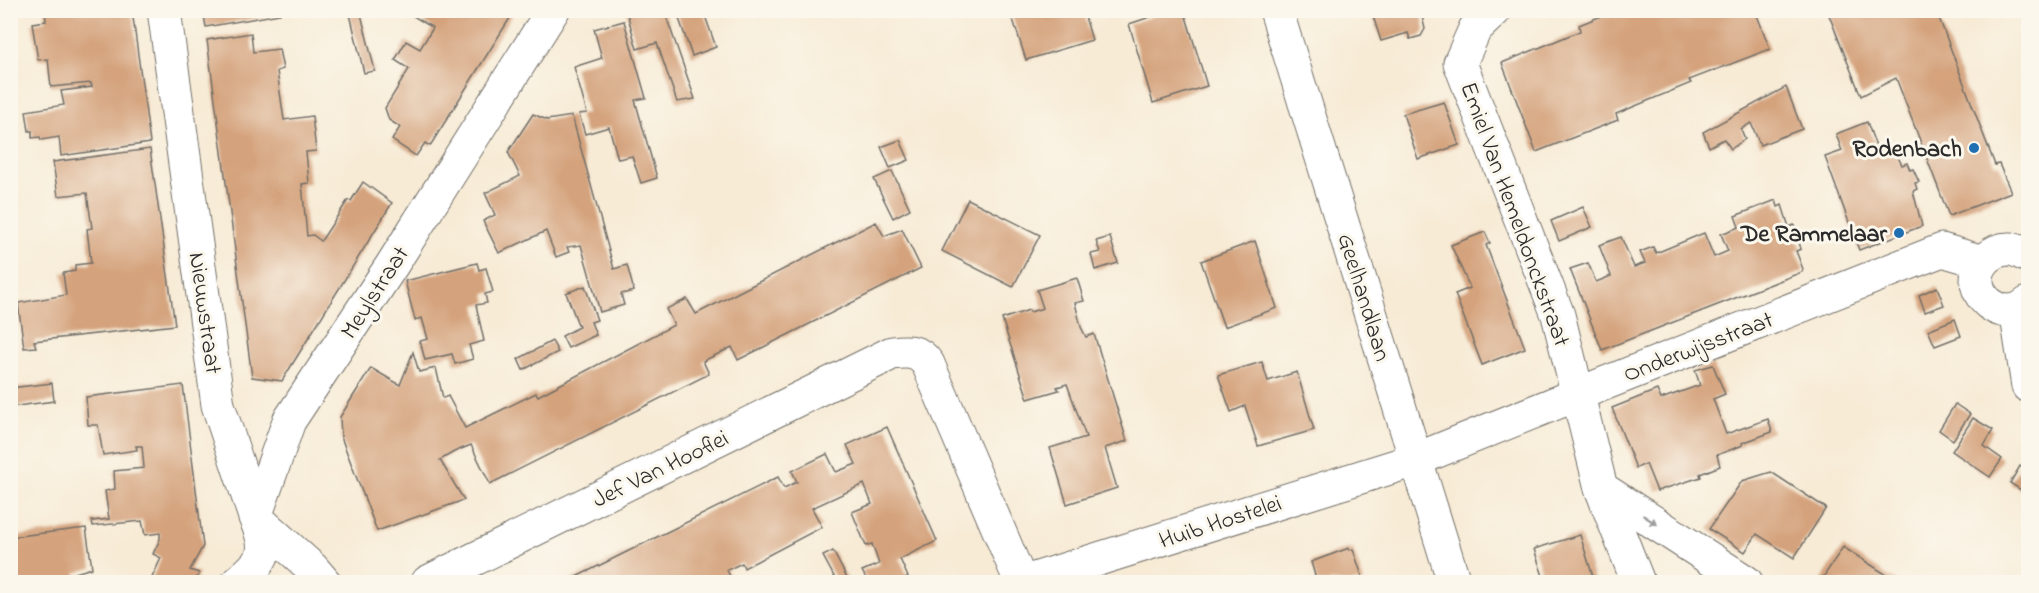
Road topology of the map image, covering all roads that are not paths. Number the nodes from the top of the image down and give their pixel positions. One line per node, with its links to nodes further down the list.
1 (164, 10): 13 (street, Nieuwstraat)
2 (553, 10): 13 (street, Meylstraat)
3 (1276, 10): 11 (street, Geelhandlaan)
4 (1495, 10): 10 (street, Emiel Van Hemeldonckstraat)
5 (2028, 256): 6 (street)
6 (1983, 262): 7 (street); 10 (street, Onderwijsstraat)
7 (2022, 307): 9 (street)
8 (891, 353): 16 (street, Jef Van Hooflei); 17 (street, Huib Hostelei)
9 (2028, 386)
10 (1578, 394): 11 (street, Onderwijsstraat); 12 (street, Emiel Van Hemeldonckstraat)
11 (1415, 460): 17 (street, Huib Hostelei); 18 (street, Geelhandlaan)
12 (1601, 488): 19 (street); 20 (street, one-way to 20)
13 (255, 517): 14 (street); 15 (street)
14 (238, 582)
15 (324, 582)
16 (428, 582)
17 (1023, 582)
18 (1454, 582)
19 (1638, 582)
20 (1746, 582)

